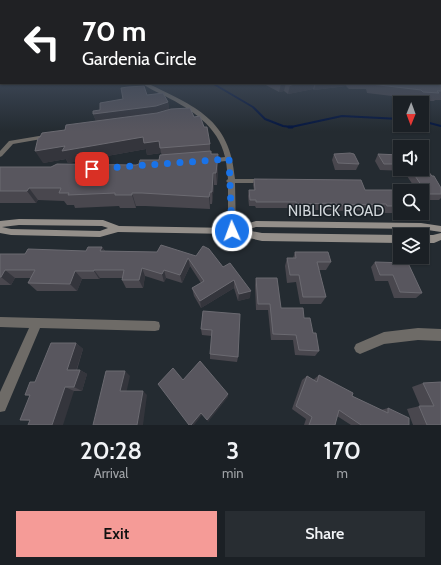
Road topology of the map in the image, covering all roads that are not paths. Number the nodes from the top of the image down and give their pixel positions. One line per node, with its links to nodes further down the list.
1 (156, 91): 4 (street)
2 (60, 134): 3 (street)
3 (0, 155)
4 (229, 159): 5 (street); 6 (street)
5 (198, 162)
6 (230, 181): 7 (street); 12 (street)
7 (269, 182)
8 (0, 224): 9 (main road, NIBLICK ROAD)
9 (118, 229): 11 (main road, NIBLICK ROAD); 12 (main road, NIBLICK ROAD)
10 (441, 229): 12 (main road, NIBLICK ROAD)
11 (0, 230)
12 (232, 231): 14 (main road, NIBLICK ROAD)
13 (441, 236): 15 (main road)
14 (393, 239)
15 (429, 239)
16 (0, 322): 17 (street)
17 (37, 323): 18 (street); 21 (street)
18 (155, 326)
19 (441, 335): 20 (street)
20 (360, 348)
21 (0, 406)

